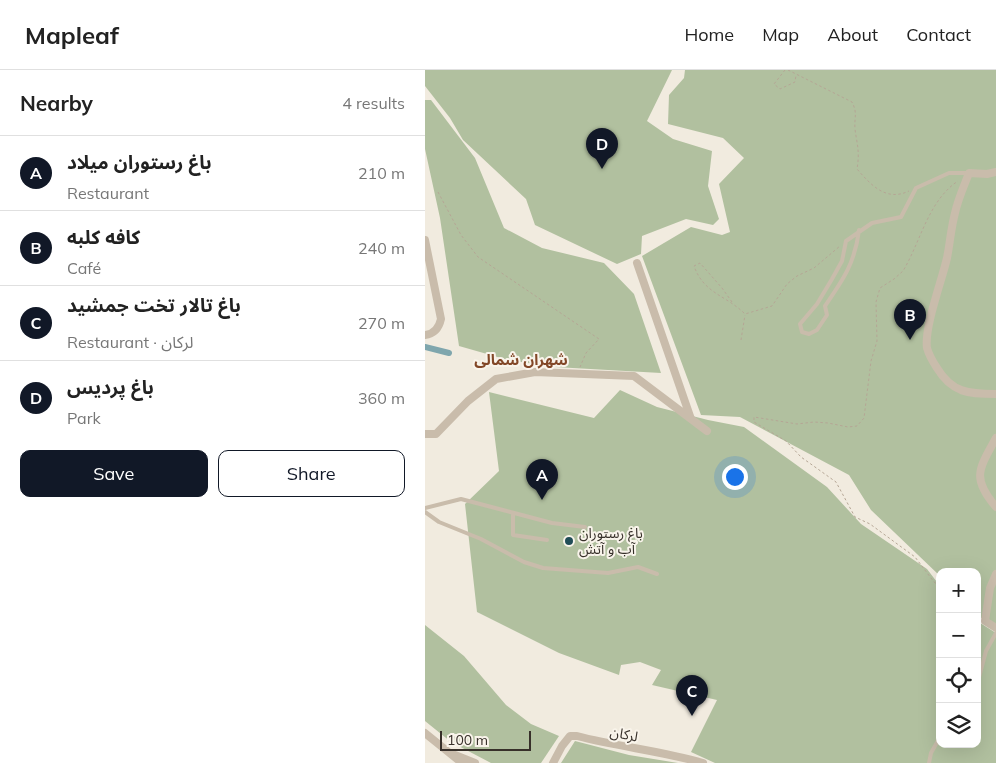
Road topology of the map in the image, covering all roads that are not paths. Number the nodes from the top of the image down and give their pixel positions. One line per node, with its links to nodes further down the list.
1 (996, 172): 2 (street)
2 (969, 174): 3 (lane); 9 (street)
3 (859, 230): 6 (lane); 7 (lane)
4 (425, 240): 8 (street)
5 (637, 262): 10 (street)
6 (817, 304): 7 (lane); 7 (lane)
7 (825, 306)
8 (425, 335)
9 (996, 394)
10 (691, 419): 11 (street); 12 (street)
11 (707, 431)
12 (425, 434)
13 (996, 438): 14 (street)
14 (996, 507)
15 (425, 510): 16 (lane); 19 (lane)
16 (513, 513): 17 (lane); 18 (lane)
17 (585, 527)
18 (547, 540)
19 (657, 574)
20 (996, 574): 21 (street)
21 (996, 628)
22 (996, 633): 23 (lane)
23 (981, 670)
24 (425, 733): 26 (street)
25 (936, 744): 31 (lane)
26 (451, 754): 27 (street); 28 (street)
27 (462, 763)
28 (475, 763)
29 (553, 763): 30 (street, لرکان)
30 (703, 763)
31 (929, 763)

